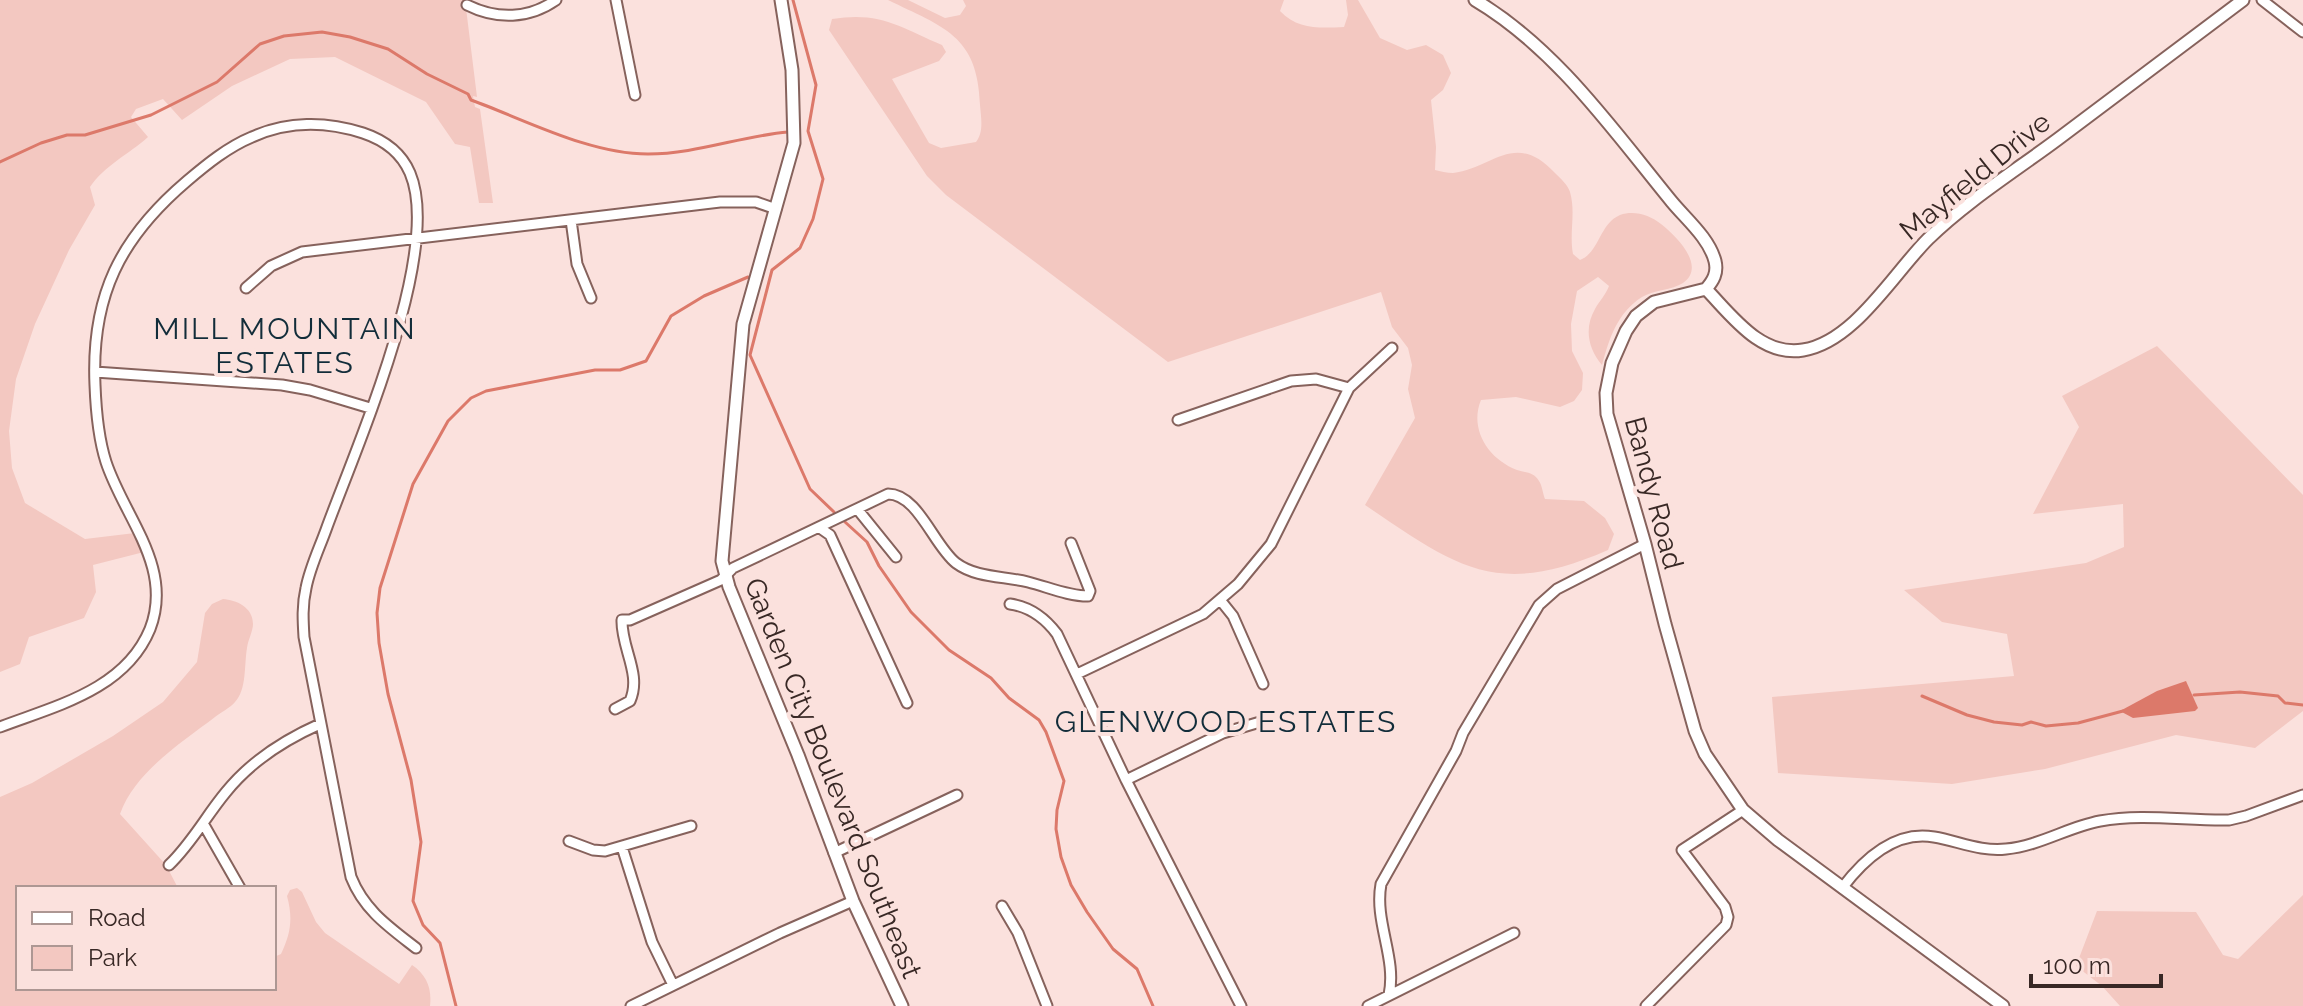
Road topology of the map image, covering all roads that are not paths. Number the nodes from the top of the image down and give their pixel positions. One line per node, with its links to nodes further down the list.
1 (556, 0): 7 (street)
2 (616, 0): 9 (street)
3 (781, 0): 10 (street, Garden City Boulevard Southeast)
4 (1475, 0): 14 (street)
5 (2243, 0): 14 (street, Mayfield Drive)
6 (2262, 0): 8 (street)
7 (467, 5)
8 (2303, 32)
9 (635, 95)
10 (776, 209): 11 (street); 26 (street, Garden City Boulevard Southeast)
11 (571, 220): 12 (street); 15 (street)
12 (417, 238): 13 (street); 17 (street); 19 (street)
13 (246, 288)
14 (1706, 289): 24 (street, Bandy Road)
15 (591, 298)
16 (1392, 348): 18 (street)
17 (95, 372): 19 (street); 35 (street)
18 (1349, 388): 20 (street); 27 (street)
19 (370, 408): 34 (street)
20 (1178, 420)
21 (858, 510): 22 (street); 23 (street); 25 (street)
22 (820, 528): 26 (street); 31 (street)
23 (1071, 543)
24 (1645, 544): 39 (street, Bandy Road); 53 (street)
25 (896, 557)
26 (725, 575): 32 (street); 44 (street, Garden City Boulevard Southeast)
27 (1221, 601): 29 (street); 30 (street)
28 (1010, 604): 29 (street)
29 (1077, 674): 36 (street)
30 (1263, 684)
31 (907, 703)
32 (615, 709)
33 (1260, 722): 36 (street)
34 (320, 724): 40 (street); 51 (street)
35 (0, 727)
36 (1126, 780): 57 (street)
37 (957, 795): 44 (street)
38 (2303, 795): 47 (street)
39 (1743, 810): 47 (street, Bandy Road); 59 (street)
40 (204, 825): 45 (street); 46 (street)
41 (691, 826): 43 (street)
42 (569, 841): 43 (street)
43 (622, 847): 52 (street)
44 (834, 853): 48 (street, Garden City Boulevard Southeast)
45 (169, 865)
46 (239, 886)
47 (1842, 888): 60 (street, Bandy Road)
48 (853, 901): 52 (street); 55 (street, Garden City Boulevard Southeast)
49 (1002, 906): 56 (street)
50 (1514, 933): 53 (street)
51 (416, 948)
52 (673, 985): 54 (street)
53 (1389, 995): 58 (street)
54 (631, 1006)
55 (902, 1006)
56 (1047, 1006)
57 (1241, 1006)
58 (1368, 1006)
59 (1646, 1006)
60 (2002, 1006)

